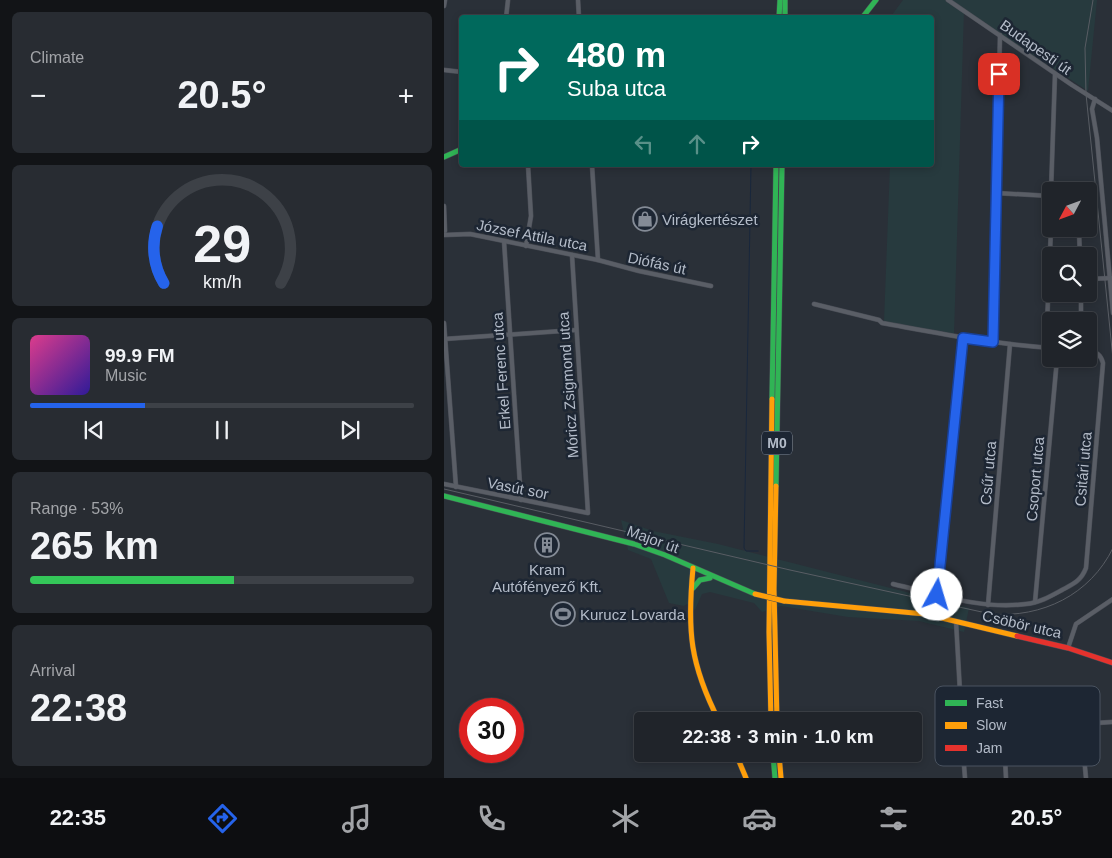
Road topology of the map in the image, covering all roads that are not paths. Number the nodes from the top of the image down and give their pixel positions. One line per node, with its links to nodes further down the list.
1 (444, 0): 8 (street)
2 (508, 0): 9 (street)
3 (578, 0): 10 (street)
4 (780, 0): 11 (main road)
5 (785, 0): 12 (main road)
6 (876, 0): 13 (main road)
7 (948, 0): 14 (street, Budapesti út)
8 (444, 6)
9 (506, 15)
10 (579, 15)
11 (779, 15)
12 (785, 15)
13 (864, 15)
14 (1000, 35): 17 (street, Budapesti út); 27 (street)
15 (444, 70): 16 (street)
16 (459, 72)
17 (1055, 74): 18 (street, Budapesti út); 26 (street)
18 (1095, 99): 19 (street, Budapesti út); 36 (street)
19 (1112, 111)
20 (459, 150): 21 (main road)
21 (444, 157)
22 (528, 167): 33 (street)
23 (592, 167): 35 (street)
24 (776, 167): 71 (main road, M0)
25 (782, 167): 72 (main road, M0)
26 (1051, 182)
27 (996, 193): 28 (street); 47 (street)
28 (1042, 196)
29 (444, 206): 30 (street)
30 (444, 232): 32 (street, József Attila utca)
31 (1051, 238): 40 (street)
32 (504, 241): 33 (street, József Attila utca); 44 (street, Erkel Ferenc utca)
33 (526, 246): 34 (street, József Attila utca)
34 (572, 255): 35 (street, József Attila utca); 43 (street, Móricz Zsigmond utca)
35 (598, 260): 38 (street, Diófás út)
36 (1110, 278): 37 (street); 41 (street)
37 (1097, 279)
38 (711, 286)
39 (814, 304): 45 (street)
40 (1049, 312)
41 (1112, 313)
42 (444, 324): 46 (street)
43 (576, 330): 44 (street); 56 (street, Móricz Zsigmond utca)
44 (510, 334): 46 (street); 55 (street, Erkel Ferenc utca)
45 (963, 338): 47 (street); 61 (street)
46 (444, 339): 53 (street)
47 (993, 342): 48 (street)
48 (1010, 344): 49 (street); 64 (street, Csűr utca)
49 (1042, 347)
50 (1097, 353): 63 (street, Csitári utca)
51 (1056, 367): 63 (street, Csoport utca)
52 (444, 484): 53 (street, Vasút sor)
53 (456, 487): 55 (street, Vasút sor)
54 (444, 496): 57 (main road, Major út)
55 (521, 500): 56 (street, Vasút sor)
56 (588, 514)
57 (693, 568): 58 (main road, Major út); 60 (main road)
58 (715, 579): 60 (main road); 65 (main road, Major út, bridge)
59 (894, 584): 61 (street)
60 (692, 590): 70 (main road)
61 (937, 595): 64 (street)
62 (1112, 600): 67 (street)
63 (1035, 602): 64 (street)
64 (988, 605)
65 (851, 608): 66 (main road, Csöbör utca)
66 (956, 621): 67 (main road, Csöbör utca); 69 (street)
67 (1068, 648): 68 (main road, Csöbör utca)
68 (1112, 663)
69 (960, 686)
70 (714, 712)
71 (771, 712)
72 (776, 712)
73 (739, 762): 76 (main road)
74 (774, 762): 77 (main road)
75 (780, 762): 78 (main road)
76 (746, 778)
77 (775, 778)
78 (781, 778)

